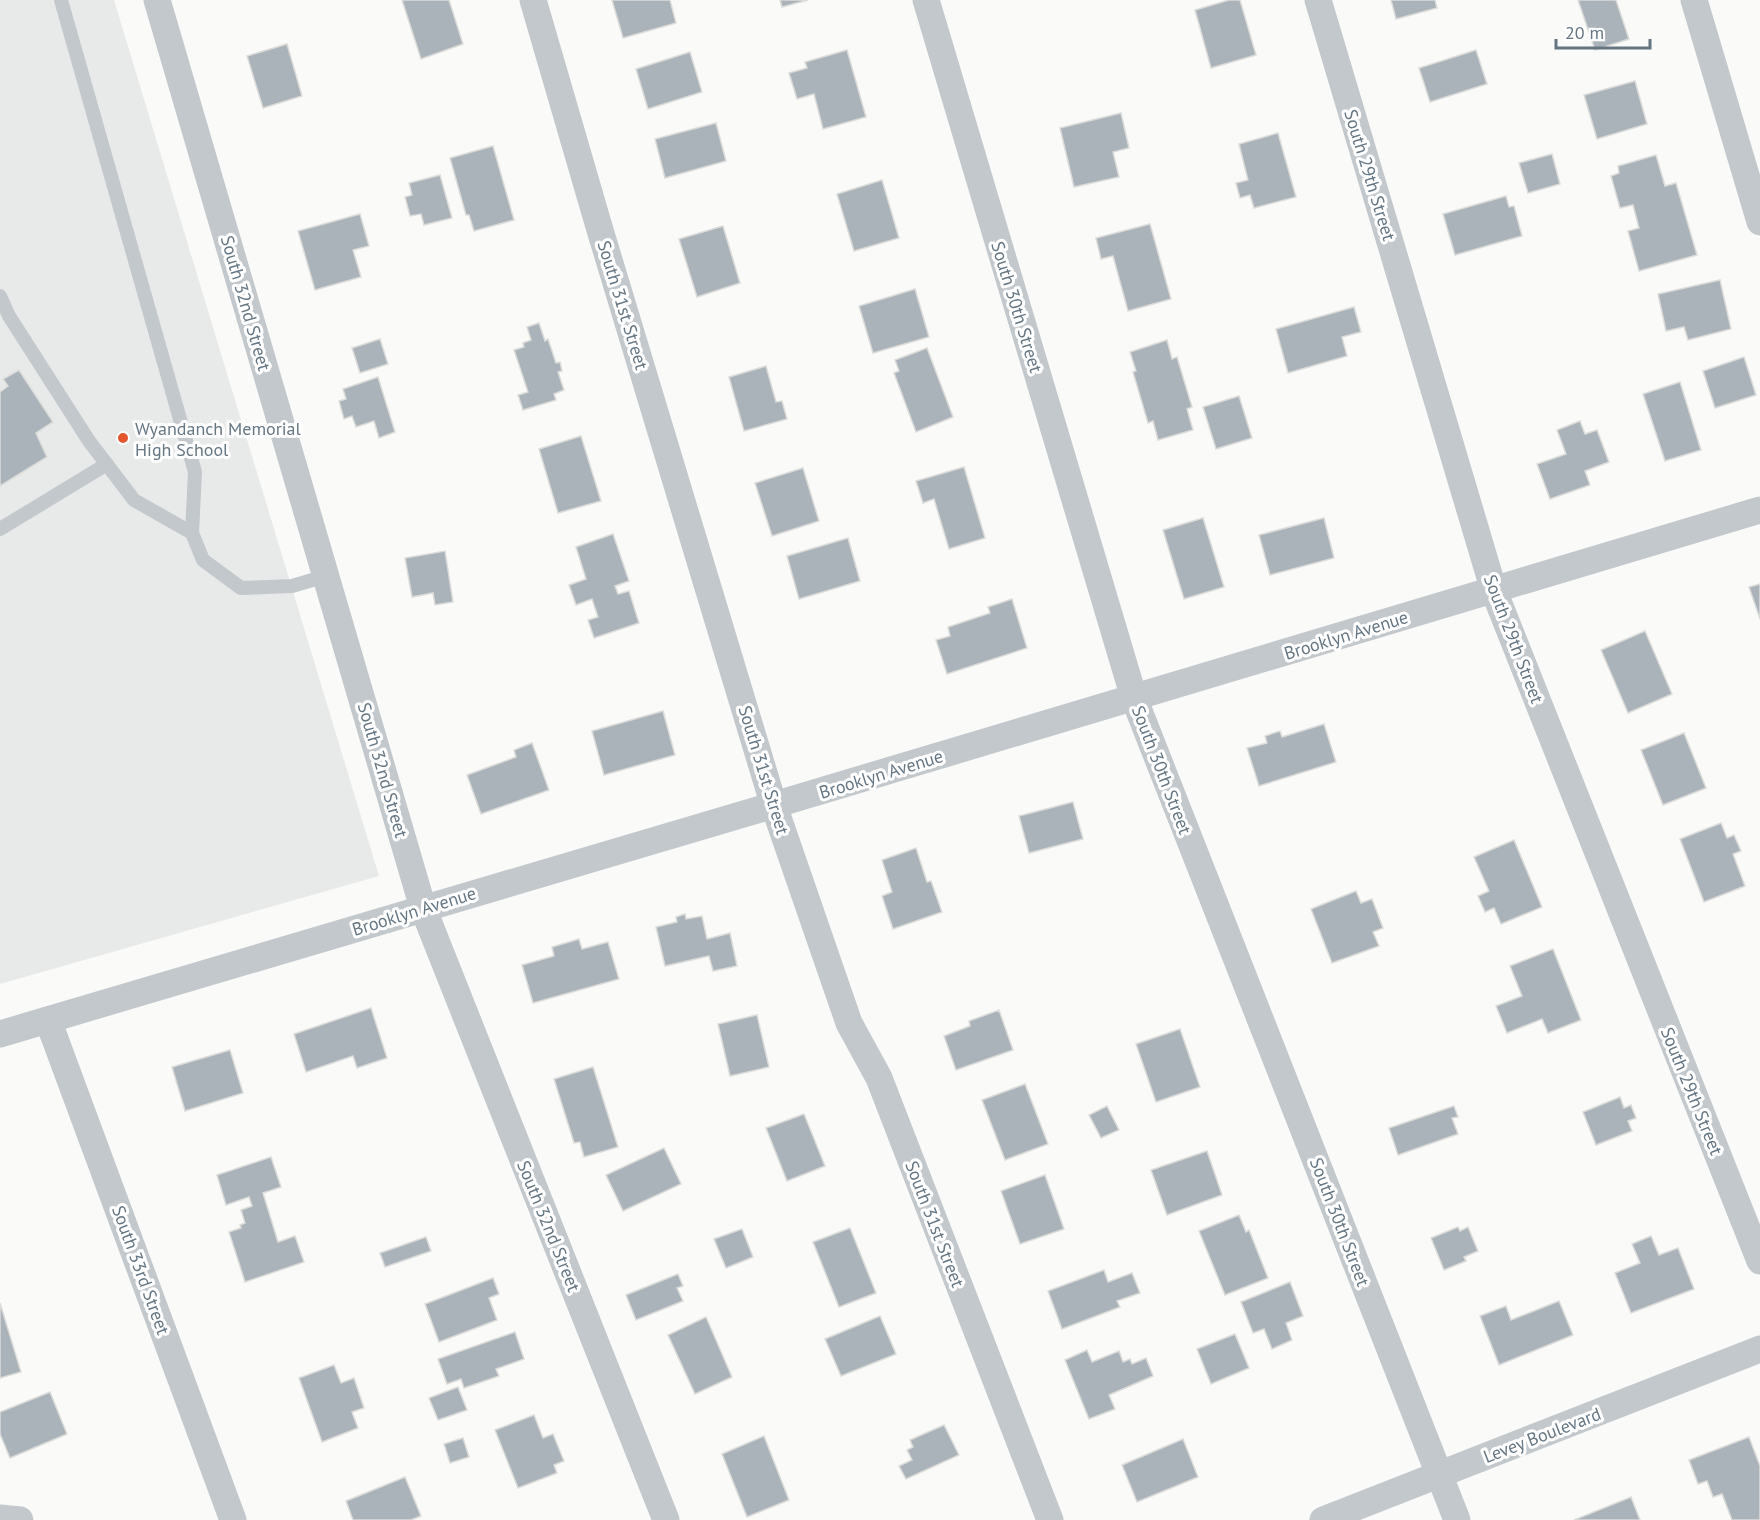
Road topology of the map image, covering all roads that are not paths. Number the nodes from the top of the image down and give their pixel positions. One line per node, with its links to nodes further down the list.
1 (61, 0): 12 (lane)
2 (157, 0): 13 (street, South 32nd Street)
3 (533, 0): 16 (street, South 31st Street)
4 (926, 0): 15 (street, South 30th Street)
5 (1318, 0): 14 (street, South 29th Street)
6 (1694, 0): 7 (street)
7 (1760, 222)
8 (0, 296): 9 (lane)
9 (107, 464): 11 (lane); 12 (lane)
10 (1760, 510): 14 (street, Brooklyn Avenue)
11 (0, 529)
12 (192, 533): 13 (lane)
13 (326, 576): 17 (street, South 32nd Street)
14 (1494, 591): 15 (street, Brooklyn Avenue); 20 (street, South 29th Street)
15 (1134, 698): 16 (street, Brooklyn Avenue); 22 (street, South 30th Street)
16 (774, 806): 17 (street, Brooklyn Avenue); 27 (street, South 31st Street)
17 (423, 908): 18 (street, Brooklyn Avenue); 26 (street, South 32nd Street)
18 (48, 1020): 19 (street, Brooklyn Avenue); 25 (street, South 33rd Street)
19 (0, 1034)
20 (1760, 1261)
21 (1760, 1349): 22 (street, Levey Boulevard)
22 (1439, 1475): 28 (street, Levey Boulevard); 29 (street, South 30th Street)
23 (0, 1518): 24 (street)
24 (20, 1520)
25 (233, 1520)
26 (666, 1520)
27 (1050, 1520)
28 (1323, 1520)
29 (1457, 1520)

